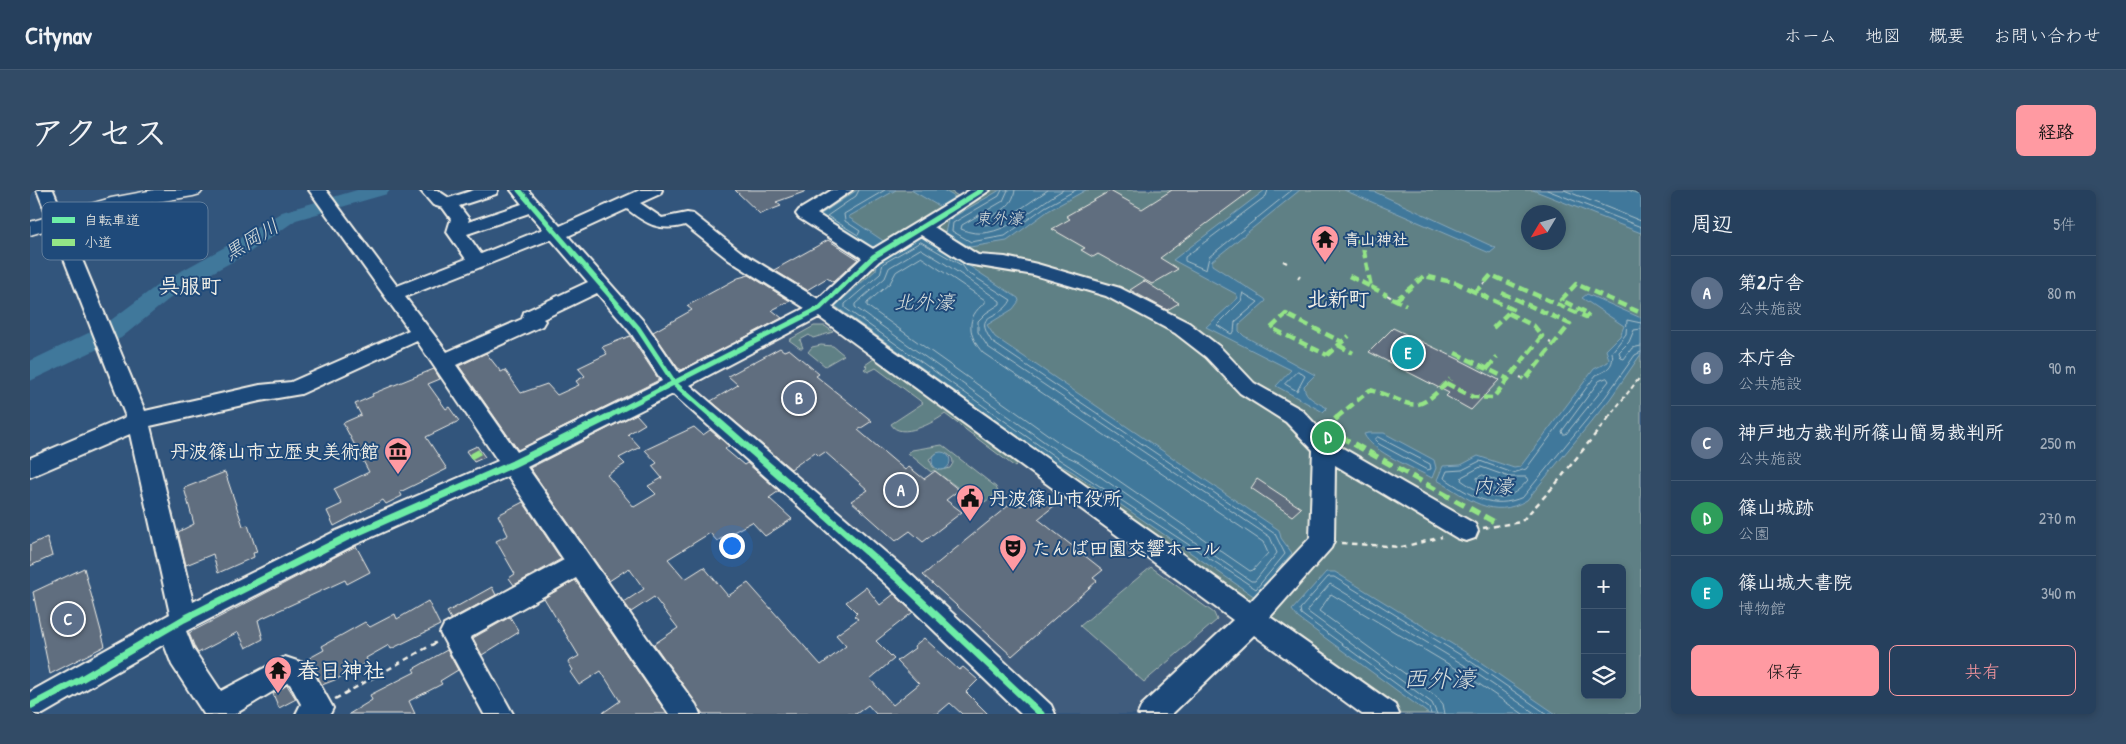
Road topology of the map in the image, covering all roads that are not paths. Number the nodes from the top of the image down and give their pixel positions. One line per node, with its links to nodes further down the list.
1 (45, 190): 13 (street)
2 (192, 190): 11 (main road)
3 (428, 190): 16 (street)
4 (490, 190): 16 (street)
5 (520, 190): 17 (street)
6 (654, 190): 15 (street)
7 (844, 190): 23 (street)
8 (951, 190): 12 (street)
9 (982, 190): 12 (street)
10 (318, 192): 27 (street)
11 (144, 193): 14 (main road)
12 (967, 199): 19 (street)
13 (49, 202)
14 (115, 202)
15 (629, 202): 22 (street); 28 (street)
16 (449, 204): 21 (street)
17 (533, 206): 21 (street); 22 (street)
18 (42, 225): 20 (main road)
19 (921, 227): 23 (street); 33 (street)
20 (30, 229)
21 (456, 232): 25 (street)
22 (556, 232): 25 (street); 26 (street)
23 (872, 257): 28 (street)
24 (73, 260): 32 (street)
25 (477, 262): 27 (street)
26 (600, 284): 30 (street); 31 (street)
27 (394, 294): 29 (street)
28 (820, 308): 31 (street); 38 (street)
29 (420, 332): 30 (street); 32 (street)
30 (443, 362): 34 (street)
31 (675, 384): 34 (street); 44 (street)
32 (138, 421): 35 (street); 39 (street)
33 (1324, 448): 36 (street); 38 (street)
34 (513, 464): 37 (street); 39 (street)
35 (30, 468)
36 (1466, 531)
37 (580, 564): 42 (street); 43 (street)
38 (1252, 620): 45 (street); 46 (street)
39 (177, 623): 40 (street); 41 (street)
40 (30, 706)
41 (314, 711)
42 (499, 714)
43 (686, 714)
44 (1041, 714)
45 (1152, 714)
46 (1385, 714)

